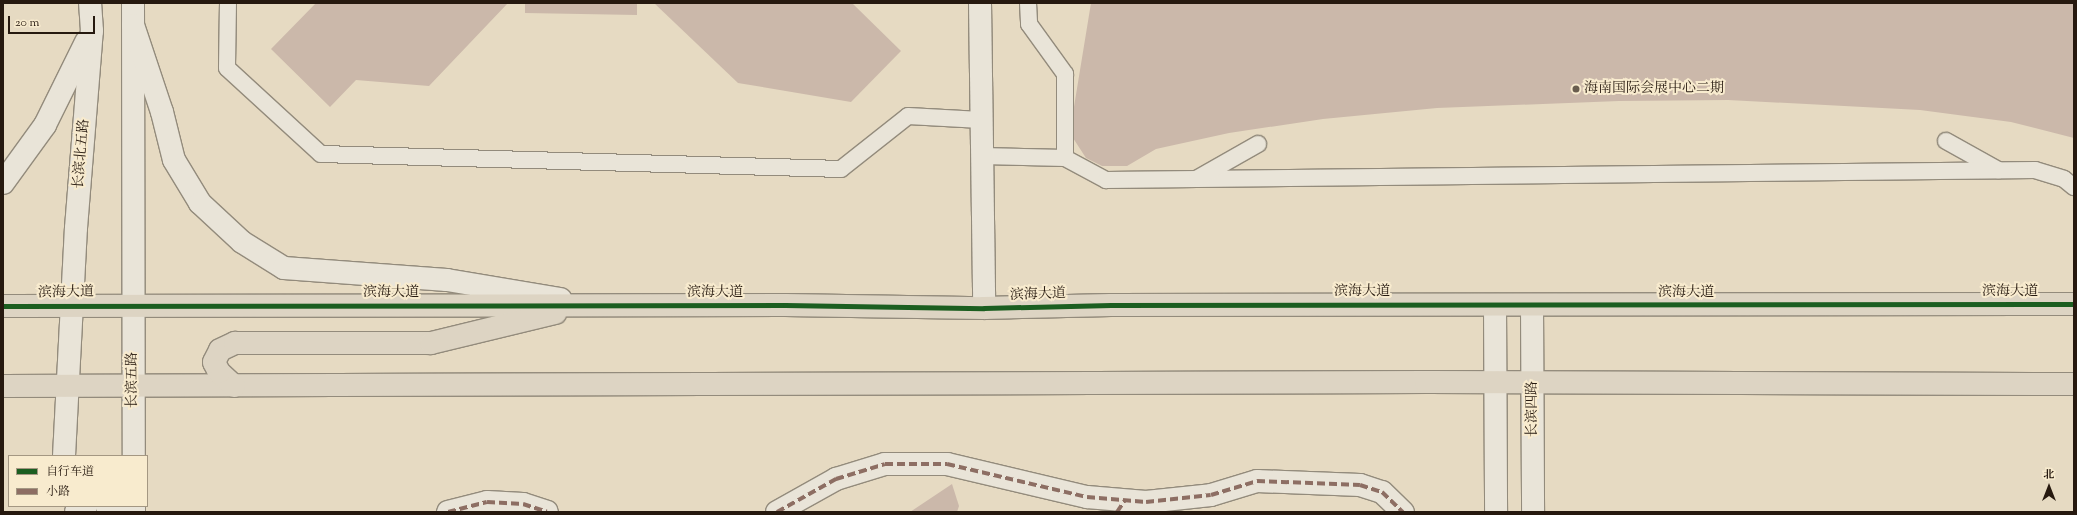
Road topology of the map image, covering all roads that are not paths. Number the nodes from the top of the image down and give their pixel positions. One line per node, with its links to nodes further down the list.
1 (90, 3): 7 (street, 长滨北五路)
2 (132, 3): 6 (street)
3 (228, 3): 8 (lane)
4 (980, 3): 8 (street)
5 (1028, 3): 12 (lane)
6 (133, 25): 17 (street); 20 (street)
7 (92, 31): 15 (street); 19 (street, 长滨北五路)
8 (981, 120): 11 (street)
9 (1946, 141): 13 (lane)
10 (1258, 144): 14 (lane)
11 (982, 156): 12 (lane); 24 (street)
12 (1065, 158): 14 (lane)
13 (2000, 171): 14 (lane); 16 (lane)
14 (1196, 179)
15 (3, 183)
16 (2074, 186)
17 (589, 304): 20 (highway, 滨海大道); 24 (highway, 滨海大道); 31 (highway)
18 (2074, 304): 22 (highway, 滨海大道)
19 (72, 305): 20 (highway, 滨海大道); 23 (highway, 滨海大道); 29 (street)
20 (133, 305): 30 (street, 长滨五路)
21 (1495, 305): 22 (highway, 滨海大道); 24 (highway, 滨海大道); 25 (street)
22 (1532, 305): 26 (street, 长滨四路)
23 (3, 306)
24 (984, 308)
25 (1496, 383): 26 (highway); 31 (highway); 41 (street)
26 (1533, 383): 27 (highway); 42 (street, 长滨四路)
27 (2074, 384)
28 (3, 386): 29 (highway)
29 (68, 386): 30 (highway); 32 (street)
30 (133, 386): 31 (highway); 33 (street, 长滨五路)
31 (234, 386)
32 (64, 455)
33 (134, 455)
34 (1121, 506): 39 (street); 40 (street)
35 (109, 507): 36 (street)
36 (118, 512)
37 (448, 512): 38 (street)
38 (547, 512)
39 (777, 512)
40 (1403, 512)
41 (1496, 512)
42 (1533, 512)

